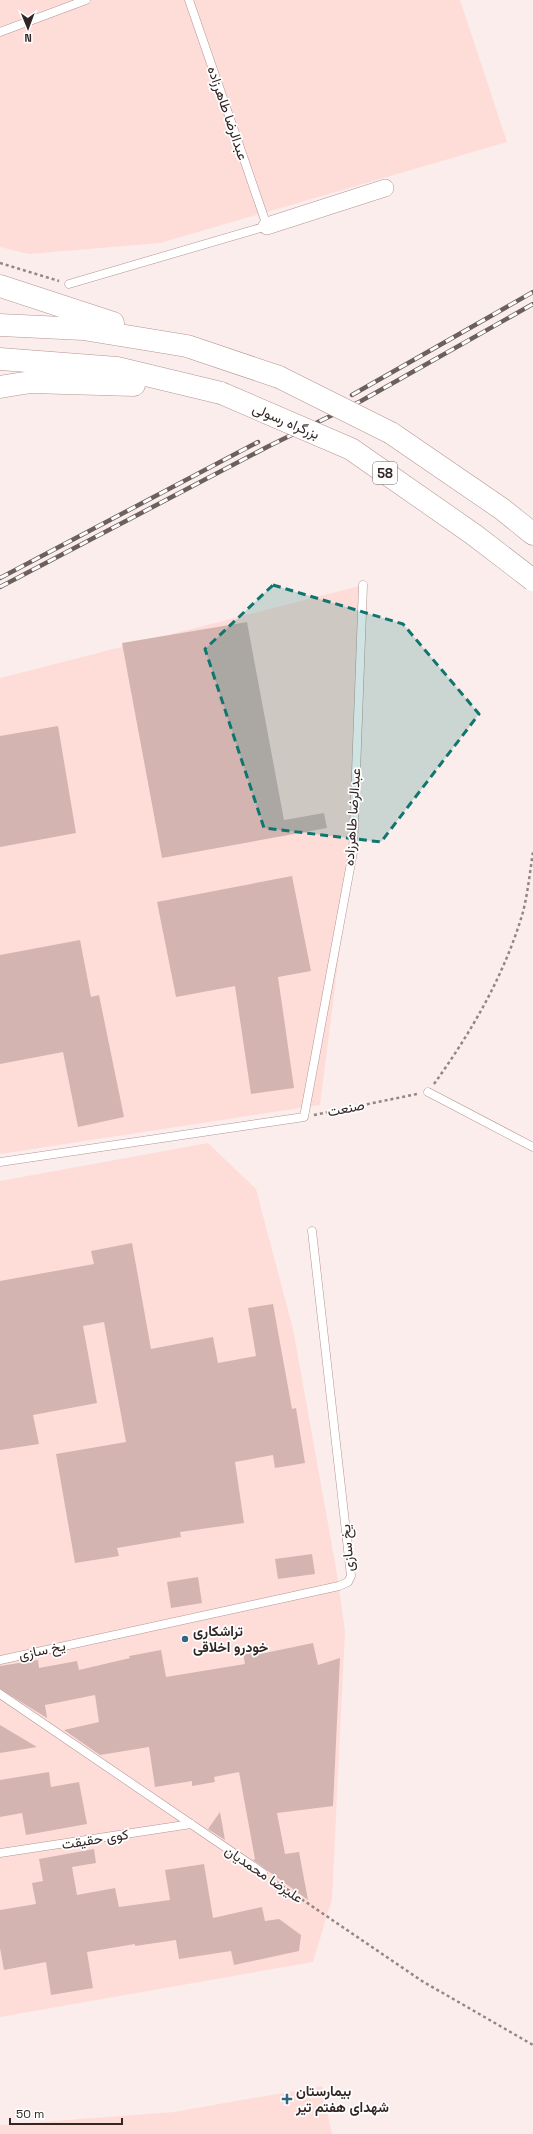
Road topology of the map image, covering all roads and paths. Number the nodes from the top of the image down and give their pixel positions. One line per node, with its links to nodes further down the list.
1 (86, 0): 3 (lane)
2 (189, 0): 5 (lane, عبدالرضا طاهرزاده)
3 (0, 32)
4 (385, 188): 5 (street)
5 (267, 226): 7 (lane)
6 (0, 263): 7 (path)
7 (69, 284)
8 (0, 286): 10 (highway)
9 (0, 325): 10 (highway, 58)
10 (187, 346): 14 (highway, 58, bridge)
11 (0, 359): 13 (highway, بزرگراه رسولی / 58)
12 (0, 387): 13 (highway)
13 (221, 393): 15 (highway, بزرگراه رسولی / 58, bridge)
14 (533, 534)
15 (533, 580)
16 (363, 585): 19 (lane, عبدالرضا طاهرزاده)
17 (533, 852): 18 (path)
18 (428, 1092): 19 (path, صنعت); 20 (lane)
19 (304, 1117): 21 (lane)
20 (533, 1147)
21 (0, 1162)
22 (312, 1231): 23 (lane, یخ سازی)
23 (0, 1660)
24 (0, 1694): 25 (lane, علیرضا محمدیان)
25 (191, 1824): 26 (lane, کوی حقیقت); 27 (lane, علیرضا محمدیان)
26 (0, 1854)
27 (263, 1873): 28 (path, علیرضا محمدیان)
28 (533, 2045)

